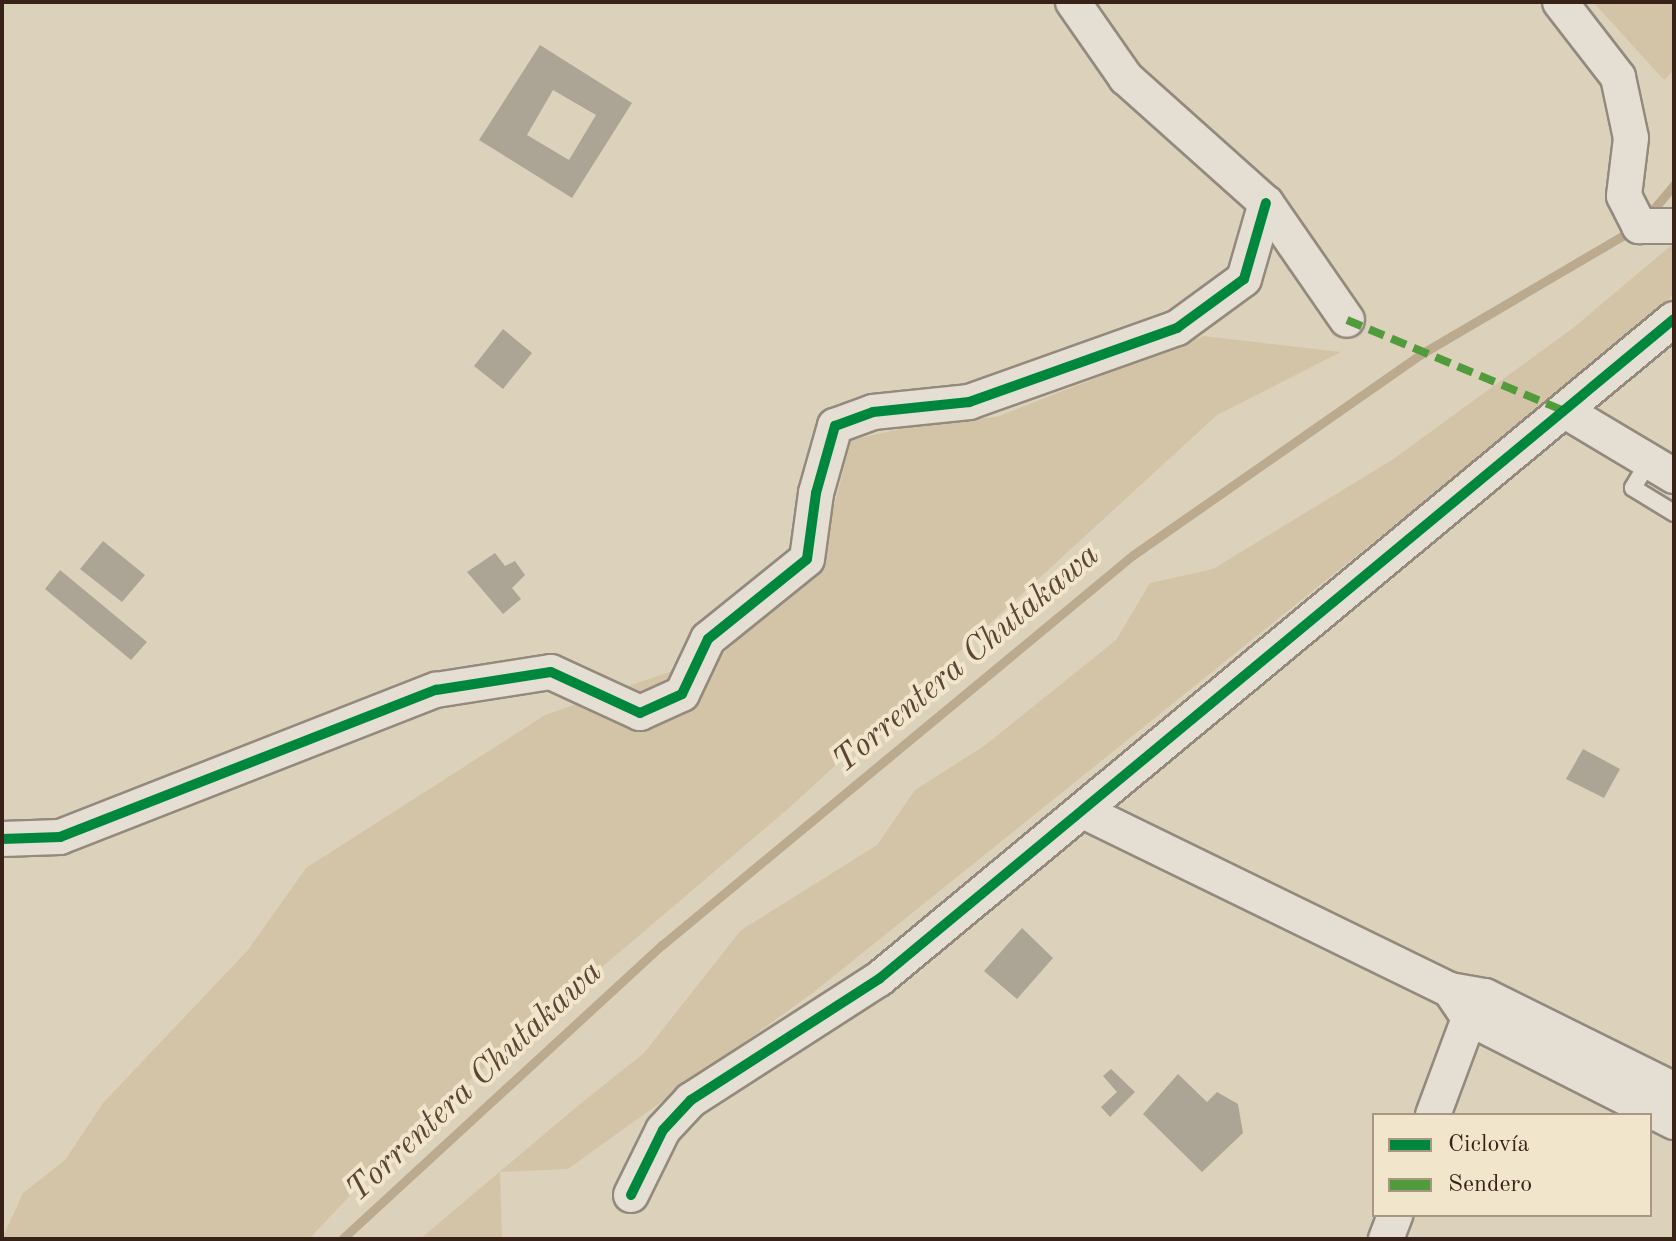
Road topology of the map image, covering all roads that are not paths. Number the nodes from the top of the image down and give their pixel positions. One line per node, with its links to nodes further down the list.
1 (1073, 2): 3 (street)
2 (1560, 2): 4 (street)
3 (1266, 203): 6 (street); 11 (street)
4 (1674, 226)
5 (1674, 319): 7 (street)
6 (1347, 320)
7 (1565, 411): 8 (street); 10 (street)
8 (1661, 468): 9 (lane)
9 (1674, 513)
10 (1085, 812): 12 (street); 17 (street)
11 (2, 839)
12 (1450, 990): 13 (street); 14 (street)
13 (1469, 1018): 15 (street); 16 (street)
14 (1674, 1090)
15 (1434, 1113)
16 (1674, 1122)
17 (631, 1195)
18 (1394, 1217): 19 (street)
19 (1386, 1239)

